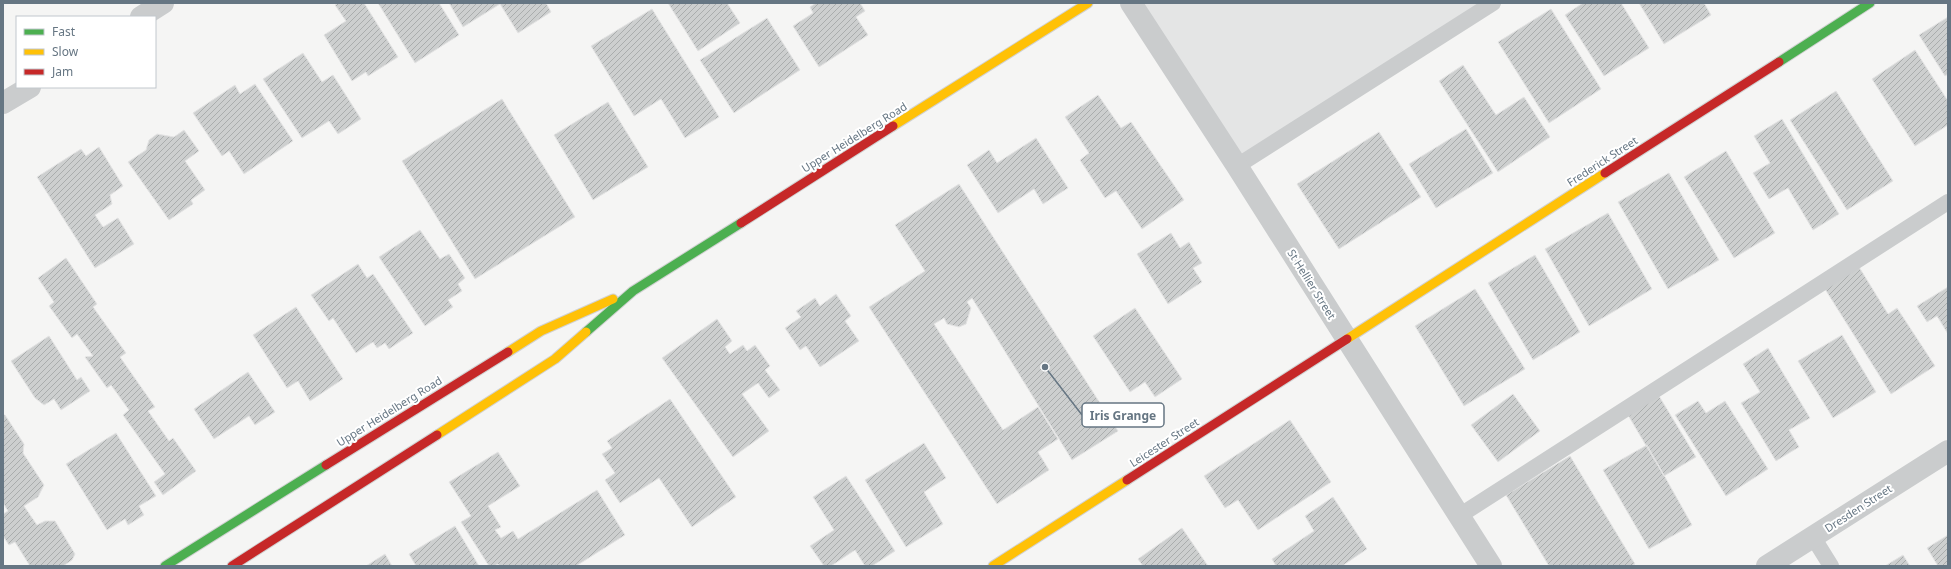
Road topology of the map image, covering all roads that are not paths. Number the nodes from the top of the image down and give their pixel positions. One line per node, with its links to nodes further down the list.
1 (163, 3): 6 (street)
2 (1088, 3): 11 (main road, Upper Heidelberg Road)
3 (1131, 3): 9 (street, St Hellier Street)
4 (1493, 3): 9 (lane)
5 (1870, 3): 12 (main road, Frederick Street)
6 (143, 16)
7 (28, 88): 8 (street)
8 (3, 103)
9 (1237, 166): 12 (street, St Hellier Street)
10 (1948, 202): 14 (lane)
11 (633, 291): 16 (main road, Upper Heidelberg Road); 17 (main road, Upper Heidelberg Road)
12 (1347, 339): 14 (street, St Hellier Street); 18 (main road, Leicester Street)
13 (1948, 450): 15 (street, Dresden Street)
14 (1459, 516): 19 (street, St Hellier Street)
15 (1813, 537): 20 (street, Dresden Street); 21 (lane)
16 (165, 566)
17 (232, 566)
18 (993, 566)
19 (1491, 566)
20 (1767, 566)
21 (1831, 566)

